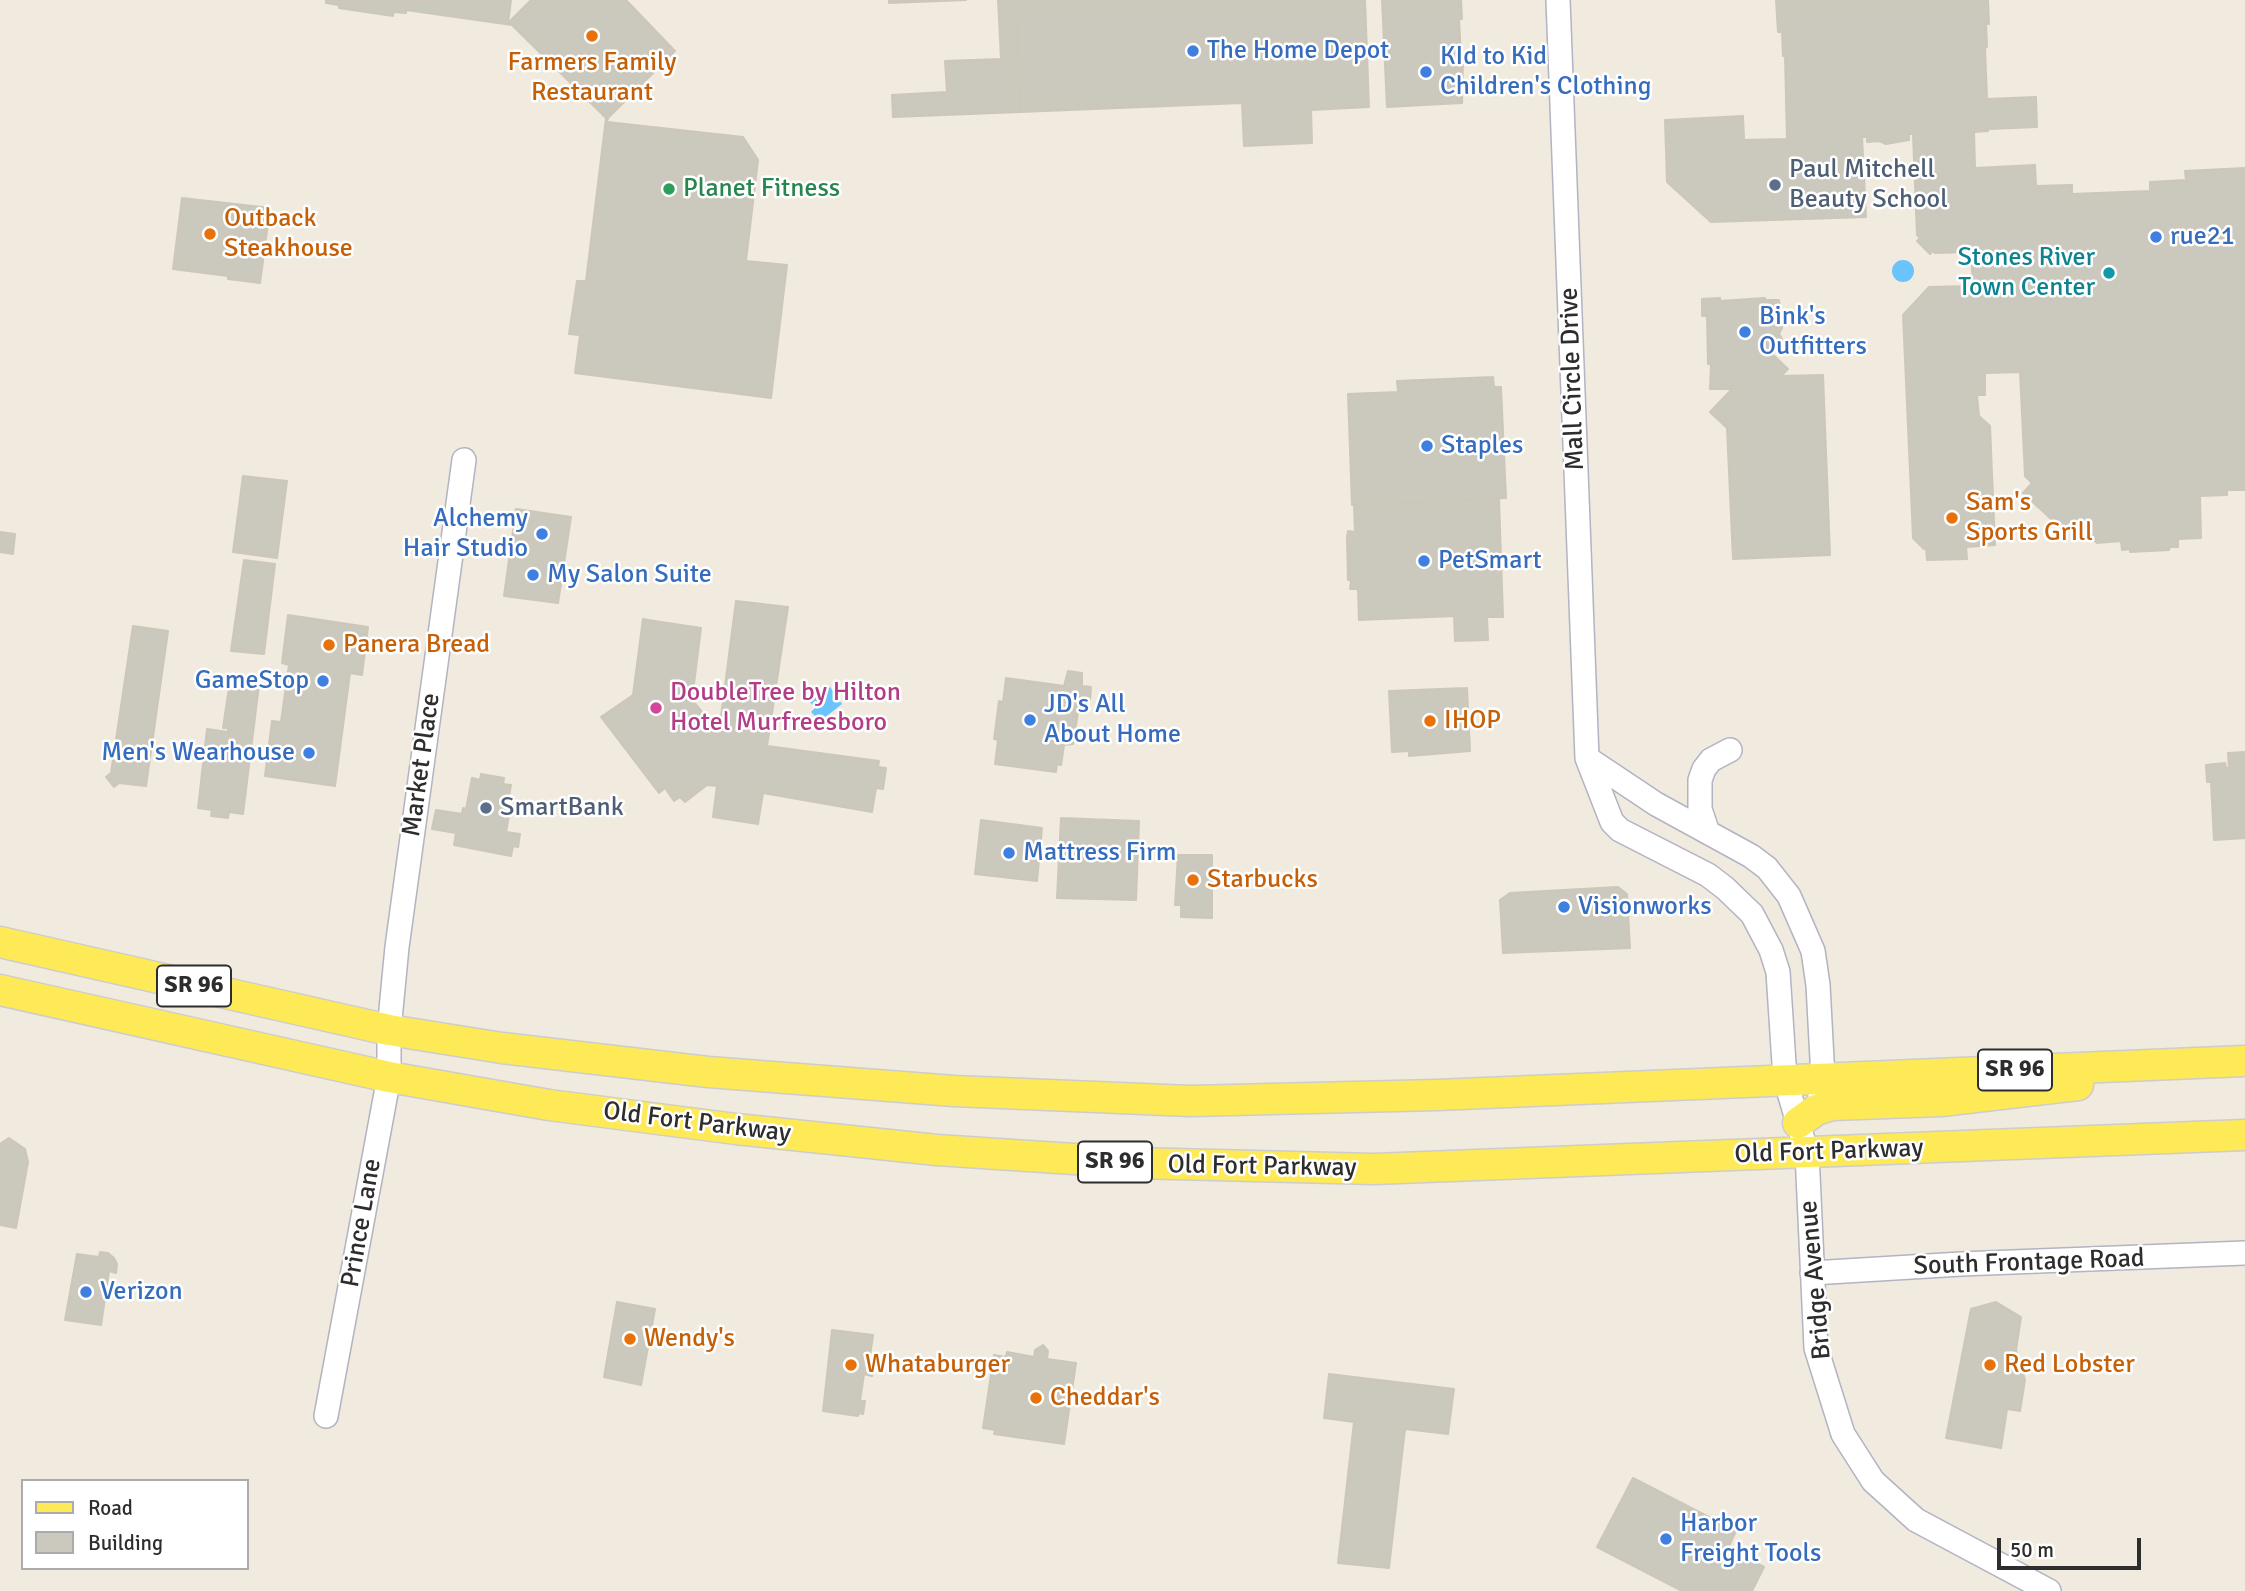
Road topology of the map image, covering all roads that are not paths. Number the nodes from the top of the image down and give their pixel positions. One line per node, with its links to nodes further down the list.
1 (1558, 0): 4 (street, Mall Circle Drive)
2 (464, 460): 8 (street, Market Place)
3 (1730, 750): 5 (street)
4 (1587, 758): 5 (street, Mall Circle Drive); 12 (street, Mall Circle Drive)
5 (1707, 830): 11 (street, Mall Circle Drive)
6 (0, 943): 8 (main road, Old Fort Parkway / SR 96)
7 (0, 990): 10 (main road, Old Fort Parkway / SR 96)
8 (389, 1030): 10 (street, Prince Lane); 12 (main road, Old Fort Parkway / SR 96)
9 (2245, 1061): 11 (main road, Old Fort Parkway / SR 96); 13 (main road)
10 (389, 1077): 15 (main road, Old Fort Parkway / SR 96); 18 (street, Prince Lane)
11 (1824, 1078): 12 (main road, Old Fort Parkway / SR 96); 13 (street, Mall Circle Drive)
12 (1785, 1079): 13 (street, Mall Circle Drive)
13 (1807, 1117): 15 (street, Mall Circle Drive)
14 (2245, 1135): 15 (main road, Old Fort Parkway / SR 96)
15 (1807, 1153): 17 (street, Bridge Avenue)
16 (2245, 1253): 17 (street, South Frontage Road)
17 (1812, 1273): 19 (street, Bridge Avenue)
18 (326, 1416)
19 (2049, 1591)

